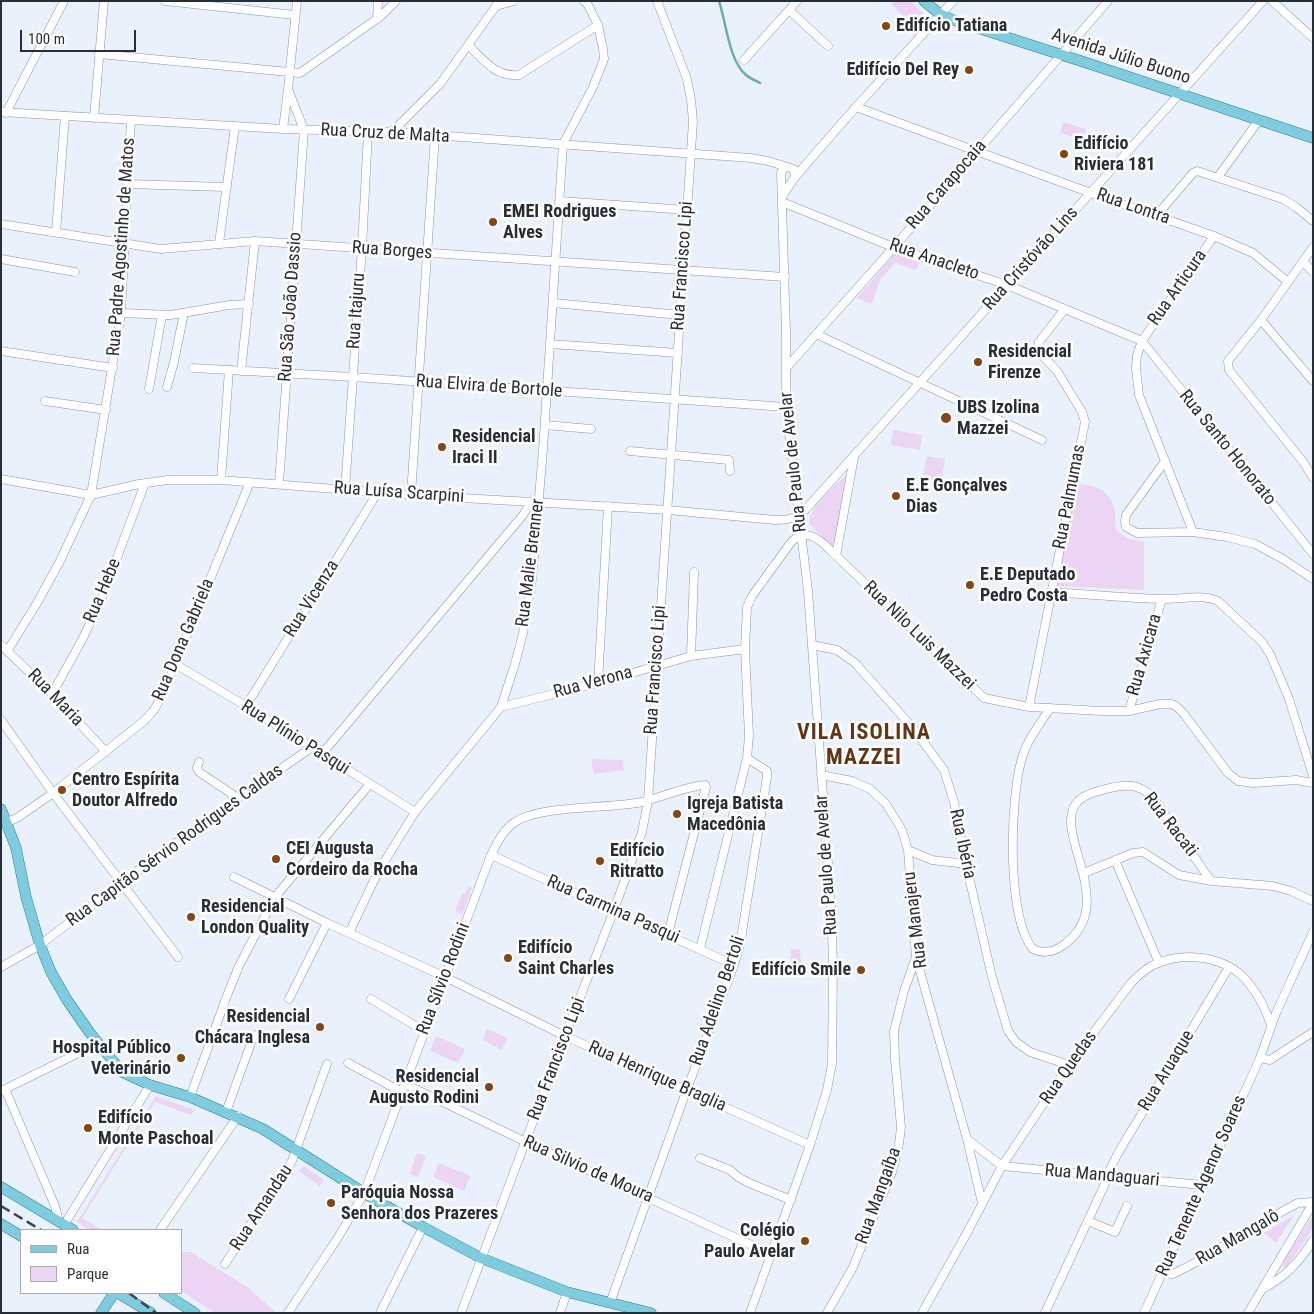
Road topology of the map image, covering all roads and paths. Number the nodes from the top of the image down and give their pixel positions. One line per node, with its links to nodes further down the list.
1 (64, 1): 32 (street)
2 (104, 1): 25 (street)
3 (167, 1): 18 (street)
4 (297, 1): 18 (street)
5 (378, 1): 20 (street)
6 (396, 1): 20 (street)
7 (514, 1): 16 (street)
8 (584, 1): 21 (street)
9 (657, 1): 46 (street, Rua Francisco Lipi)
10 (797, 1): 17 (street)
11 (924, 1): 19 (main road, Avenida Júlio Buono)
12 (953, 1): 19 (street)
13 (1262, 1): 30 (street, Rua Cristóvão Lins)
14 (1272, 1): 22 (street)
15 (1106, 2): 26 (street, Rua Carapocaia)
16 (497, 4): 23 (street)
17 (789, 10): 24 (street); 27 (street)
18 (295, 15): 28 (street)
19 (941, 15): 26 (main road, Avenida Júlio Buono); 31 (street)
20 (377, 19): 28 (street)
21 (598, 25): 23 (street); 44 (street)
22 (1313, 38)
23 (468, 45): 41 (street)
24 (828, 46)
25 (99, 54): 28 (street); 34 (street)
26 (1061, 54): 30 (main road, Avenida Júlio Buono); 45 (street, Rua Carapocaia)
27 (744, 60)
28 (290, 73): 29 (street)
29 (288, 89): 38 (street); 39 (street)
30 (1180, 93): 36 (main road, Avenida Júlio Buono); 53 (street, Rua Cristóvão Lins)
31 (856, 106): 45 (street, Rua Lontra); 47 (street)
32 (4, 112): 33 (street, Rua Cruz de Malta)
33 (65, 116): 34 (street, Rua Cruz de Malta); 60 (street)
34 (94, 118): 35 (street, Rua Cruz de Malta)
35 (130, 120): 37 (street, Rua Cruz de Malta); 51 (street, Rua Padre Agostinho de Matos)
36 (1259, 120): 43 (main road, Avenida Júlio Buono); 49 (street)
37 (234, 126): 38 (street, Rua Cruz de Malta); 52 (street)
38 (283, 129): 39 (street, Rua Cruz de Malta)
39 (304, 130): 40 (street, Rua Cruz de Malta); 65 (street, Rua São João Dassio)
40 (368, 132): 41 (street, Rua Cruz de Malta); 68 (street, Rua Itajuru)
41 (392, 132): 42 (street, Rua Cruz de Malta)
42 (435, 136): 44 (street, Rua Cruz de Malta); 69 (street)
43 (1313, 138)
44 (563, 144): 46 (street, Rua Cruz de Malta); 55 (street, Rua Malie Brenner)
45 (976, 151): 53 (street, Rua Lontra); 66 (street, Rua Carapocaia)
46 (690, 153): 48 (street, Rua Cruz de Malta); 56 (street, Rua Francisco Lipi)
47 (808, 162): 48 (street); 50 (street)
48 (785, 171): 50 (street, Rua Cruz de Malta); 50 (street); 54 (street, Rua Paulo de Avelar)
49 (1218, 177): 57 (street); 58 (street)
50 (794, 179): 54 (street)
51 (127, 184): 52 (street); 64 (street, Rua Padre Agostinho de Matos)
52 (225, 187): 63 (street)
53 (1091, 193): 57 (street, Rua Lontra); 78 (street, Rua Cristóvão Lins)
54 (782, 199): 66 (street, Rua Anacleto); 76 (street, Rua Paulo de Avelar)
55 (560, 201): 56 (street); 71 (street, Rua Malie Brenner)
56 (687, 210): 73 (street, Rua Francisco Lipi)
57 (1158, 215): 61 (street, Rua Lontra)
58 (1313, 221)
59 (1, 224): 60 (street, Rua Borges)
60 (56, 232): 64 (street, Rua Borges)
61 (1214, 236): 77 (street, Rua Lontra); 88 (street, Rua Articura)
62 (256, 241): 63 (street, Rua Borges); 65 (street, Rua Borges); 80 (street)
63 (219, 243): 64 (street, Rua Borges)
64 (125, 244): 82 (street, Rua Padre Agostinho de Matos)
65 (296, 244): 68 (street, Rua Borges); 97 (street, Rua São João Dassio)
66 (894, 247): 78 (street, Rua Anacleto); 87 (street, Rua Carapocaia)
67 (1313, 247): 72 (street)
68 (362, 248): 69 (street, Rua Borges); 98 (street, Rua Itajuru)
69 (427, 254): 71 (street, Rua Borges); 100 (street)
70 (1, 259): 74 (street)
71 (556, 261): 73 (street, Rua Borges); 79 (street, Rua Malie Brenner)
72 (1303, 261): 75 (street); 77 (street)
73 (683, 271): 76 (street, Rua Borges); 84 (street, Rua Francisco Lipi)
74 (75, 272)
75 (1313, 272)
76 (784, 277): 94 (street, Rua Paulo de Avelar)
77 (1288, 282): 86 (street)
78 (1007, 285): 81 (street, Rua Anacleto); 101 (street, Rua Cristóvão Lins)
79 (554, 303): 84 (street); 89 (street, Rua Malie Brenner)
80 (250, 304): 83 (street); 96 (street)
81 (1064, 310): 88 (street, Rua Anacleto); 137 (street, Rua Palmumas)
82 (121, 313): 85 (street); 92 (street, Rua Padre Agostinho de Matos)
83 (184, 313): 85 (street); 102 (street)
84 (680, 314): 91 (street, Rua Francisco Lipi)
85 (162, 315): 103 (street)
86 (1261, 320): 99 (street); 117 (street)
87 (816, 334): 94 (street, Rua Carapocaia); 101 (street)
88 (1142, 341): 115 (street); 133 (street, Rua Santo Honorato)
89 (550, 344): 91 (street); 104 (street, Rua Malie Brenner)
90 (1, 351): 92 (street)
91 (678, 353): 105 (street, Rua Francisco Lipi)
92 (113, 368): 108 (street, Rua Padre Agostinho de Matos)
93 (193, 368): 95 (street, Rua Elvira de Bortole)
94 (786, 368): 107 (street, Rua Paulo de Avelar)
95 (229, 370): 96 (street, Rua Elvira de Bortole); 119 (street)
96 (241, 371): 97 (street, Rua Elvira de Bortole)
97 (286, 373): 98 (street, Rua Elvira de Bortole); 122 (street, Rua São João Dassio)
98 (353, 377): 100 (street, Rua Elvira de Bortole); 123 (street, Rua Itajuru)
99 (1313, 381)
100 (418, 382): 104 (street, Rua Elvira de Bortole); 126 (street)
101 (921, 383): 111 (street); 114 (street, Rua Cristóvão Lins)
102 (167, 387)
103 (149, 389)
104 (547, 391): 105 (street, Rua Elvira de Bortole); 109 (street, Rua Malie Brenner)
105 (675, 400): 107 (street, Rua Elvira de Bortole); 113 (street, Rua Francisco Lipi)
106 (45, 401): 108 (street)
107 (786, 407): 130 (street, Rua Paulo de Avelar)
108 (106, 410): 125 (street, Rua Padre Agostinho de Matos)
109 (545, 425): 110 (street); 127 (street, Rua Malie Brenner)
110 (591, 429)
111 (1042, 440)
112 (630, 451): 113 (street)
113 (672, 454): 116 (street); 129 (street, Rua Francisco Lipi)
114 (854, 456): 130 (street, Rua Cristóvão Lins); 134 (street)
115 (1165, 461): 131 (street); 131 (street)
116 (730, 471)
117 (1313, 478)
118 (1, 479): 125 (street, Rua Luísa Scarpini)
119 (221, 480): 120 (street, Rua Luísa Scarpini); 121 (street, Rua Luísa Scarpini)
120 (250, 482): 122 (street, Rua Luísa Scarpini); 144 (street, Rua Dona Gabriela)
121 (145, 483): 125 (street, Rua Luísa Scarpini); 147 (street, Rua Hebe)
122 (279, 484): 123 (street, Rua Luísa Scarpini)
123 (345, 490): 124 (street, Rua Luísa Scarpini)
124 (378, 492): 126 (street, Rua Luísa Scarpini); 148 (street, Rua Vicenza)
125 (91, 495): 142 (street, Rua Padre Agostinho de Matos)
126 (411, 495): 127 (street, Rua Luísa Scarpini)
127 (535, 503): 128 (street, Rua Luísa Scarpini); 149 (street, Rua Malie Brenner); 156 (street)
128 (608, 506): 129 (street, Rua Luísa Scarpini); 146 (street)
129 (668, 510): 130 (street, Rua Luísa Scarpini); 145 (street, Rua Francisco Lipi)
130 (799, 516): 132 (street, Rua Paulo de Avelar)
131 (1192, 532): 136 (street)
132 (801, 535): 134 (street, Rua Nilo Luis Mazzei); 139 (street, Rua Paulo de Avelar); 141 (street)
133 (1313, 554)
134 (836, 556): 150 (street, Rua Nilo Luis Mazzei)
135 (694, 572): 143 (street)
136 (1313, 579)
137 (1050, 592): 138 (street); 150 (street, Rua Palmumas)
138 (1162, 599): 152 (street, Rua Axicara); 160 (street)
139 (812, 644): 159 (street, Rua Paulo de Avelar); 172 (street, Rua Ibéria)
140 (1, 645): 142 (street, Rua Maria)
141 (745, 649): 143 (street, Rua Verona); 157 (street)
142 (8, 650): 147 (street, Rua Maria)
143 (691, 656): 145 (street, Rua Verona)
144 (175, 664): 148 (street, Rua Plínio Pasqui); 155 (street, Rua Dona Gabriela)
145 (656, 666): 146 (street, Rua Verona); 165 (street, Rua Francisco Lipi)
146 (598, 683): 149 (street, Rua Verona)
147 (52, 694): 155 (street, Rua Maria)
148 (246, 706): 154 (street, Rua Plínio Pasqui)
149 (501, 707): 167 (street, Rua Malie Brenner)
150 (1030, 707): 151 (street, Rua Nilo Luis Mazzei)
151 (1050, 708): 152 (street, Rua Nilo Luis Mazzei); 173 (street, Rua Racati)
152 (1129, 711): 161 (street, Rua Nilo Luis Mazzei)
153 (1, 720): 163 (street)
154 (311, 748): 156 (street, Rua Plínio Pasqui); 164 (street, Rua Capitão Sérvio Rodrigues Caldas)
155 (106, 752): 163 (street, Rua Dona Gabriela)
156 (321, 755): 162 (street, Rua Plínio Pasqui)
157 (747, 758): 185 (street); 190 (street, Rua Adelino Bertoli)
158 (199, 762): 164 (street)
159 (821, 775): 169 (street, Rua Manajeru); 218 (street, Rua Paulo de Avelar)
160 (1313, 776)
161 (1313, 783)
162 (369, 784): 167 (street, Rua Plínio Pasqui); 177 (street)
163 (53, 793): 168 (street, Rua Dona Gabriela); 176 (street)
164 (238, 798): 176 (street, Rua Capitão Sérvio Rodrigues Caldas)
165 (648, 800): 170 (street, Rua Sílvio Rodini); 179 (street, Rua Francisco Lipi); 183 (street, Rua Sílvio Rodini)
166 (1, 810): 168 (main road)
167 (415, 812): 182 (street, Rua Malie Brenner)
168 (7, 822): 184 (main road)
169 (908, 850): 172 (street); 188 (street, Rua Manajeru)
170 (491, 855): 179 (street, Rua Carmina Pasqui); 193 (street, Rua Sílvio Rodini)
171 (1115, 860): 173 (street); 175 (street); 189 (street)
172 (966, 864): 207 (street, Rua Ibéria)
173 (1084, 873): 175 (street, Rua Racati)
174 (234, 877): 177 (street, Rua Henrique Braglia)
175 (1211, 881): 178 (street)
176 (121, 883): 184 (street, Rua Capitão Sérvio Rodrigues Caldas); 187 (street)
177 (275, 897): 180 (street, Rua Henrique Braglia); 213 (street)
178 (1313, 901)
179 (614, 910): 183 (street, Rua Carmina Pasqui); 202 (street, Rua Francisco Lipi)
180 (327, 923): 182 (street, Rua Henrique Braglia); 196 (street)
181 (1313, 932): 186 (street, Rua Tenente Agenor Soares)
182 (349, 933): 193 (street, Rua Henrique Braglia)
183 (668, 934): 185 (street, Rua Carmina Pasqui)
184 (40, 945): 191 (street, Rua Capitão Sérvio Rodrigues Caldas); 203 (main road)
185 (700, 949): 190 (street, Rua Carmina Pasqui)
186 (1309, 951): 198 (street, Rua Tenente Agenor Soares)
187 (178, 957)
188 (916, 958): 194 (street, Rua Manajeru); 195 (street, Rua Mangaíba)
189 (1159, 962): 192 (street, Rua Quedas); 207 (street, Rua Quedas)
190 (734, 965): 210 (street, Rua Adelino Bertoli)
191 (1, 967)
192 (1230, 967): 198 (street, Rua Quedas); 222 (street, Rua Aruaque)
193 (445, 977): 199 (street, Rua Sílvio Rodini); 202 (street, Rua Henrique Braglia)
194 (923, 978): 195 (street); 216 (street, Rua Manajeru)
195 (907, 982): 259 (street, Rua Mangaíba)
196 (289, 999)
197 (371, 999): 199 (street)
198 (1272, 1025): 204 (street, Rua Tenente Agenor Soares)
199 (424, 1031): 208 (street, Rua Sílvio Rodini)
200 (1313, 1032): 204 (street)
201 (254, 1035): 214 (street)
202 (565, 1036): 210 (street, Rua Henrique Braglia); 217 (street, Rua Francisco Lipi)
203 (97, 1044): 209 (main road); 211 (street)
204 (1260, 1058): 223 (street, Rua Tenente Agenor Soares)
205 (348, 1063): 212 (street)
206 (327, 1064): 219 (street, Rua Amandau)
207 (1069, 1065): 221 (street, Rua Quedas)
208 (405, 1084): 212 (street, Rua Sílvio Rodini); 217 (street, Rua Silvio de Moura)
209 (150, 1085): 213 (main road); 232 (street)
210 (687, 1089): 218 (street, Rua Henrique Braglia); 226 (street, Rua Adelino Bertoli)
211 (3, 1090): 232 (street)
212 (402, 1092): 225 (street, Rua Sílvio Rodini)
213 (190, 1097): 214 (main road)
214 (226, 1112): 215 (main road)
215 (238, 1116): 219 (main road); 235 (street)
216 (967, 1139): 221 (street); 228 (street, Rua Manajeru)
217 (526, 1142): 226 (street, Rua Silvio de Moura); 239 (street, Rua Francisco Lipi)
218 (810, 1145): 227 (street, Rua Paulo de Avelar)
219 (297, 1150): 225 (main road); 240 (street, Rua Amandau)
220 (700, 1158): 227 (street)
221 (1002, 1166): 222 (street, Rua Mandaguari); 228 (street, Rua Quedas)
222 (1107, 1177): 223 (street, Rua Mandaguari); 231 (street, Rua Aruaque)
223 (1202, 1185): 242 (street, Rua Tenente Agenor Soares)
224 (1, 1187): 232 (main road)
225 (364, 1193): 234 (main road); 253 (street, Rua Sílvio Rodini)
226 (648, 1197): 238 (street, Rua Silvio de Moura); 249 (street, Rua Adelino Bertoli)
227 (791, 1200): 238 (street, Rua Paulo de Avelar)
228 (982, 1203): 260 (street, Rua Quedas)
229 (1313, 1203): 241 (street); 242 (street, Rua Mangalô)
230 (1127, 1206): 231 (street)
231 (1088, 1221): 261 (street, Rua Aruaque)
232 (65, 1225)
233 (2, 1226): 236 (main road)
234 (423, 1228): 239 (main road); 254 (street)
235 (161, 1229)
236 (20, 1235)
237 (1313, 1240): 243 (street)
238 (771, 1254): 258 (street, Rua Paulo de Avelar)
239 (481, 1258): 245 (main road); 255 (street, Rua Francisco Lipi)
240 (225, 1264)
241 (1275, 1265): 243 (street); 244 (street)
242 (1163, 1273): 262 (street, Rua Tenente Agenor Soares)
243 (1282, 1278): 244 (street)
244 (1262, 1289): 263 (street)
245 (567, 1292): 249 (main road); 256 (street)
246 (115, 1294): 250 (main road)
247 (118, 1294): 251 (main road)
248 (168, 1295): 252 (main road)
249 (610, 1303): 257 (main road)
250 (101, 1313)
251 (151, 1313)
252 (194, 1313)
253 (288, 1313)
254 (380, 1313)
255 (461, 1313)
256 (560, 1313)
257 (651, 1313)
258 (750, 1313)
259 (827, 1313)
260 (922, 1313)
261 (1044, 1313)
262 (1144, 1313)
263 (1248, 1313)

